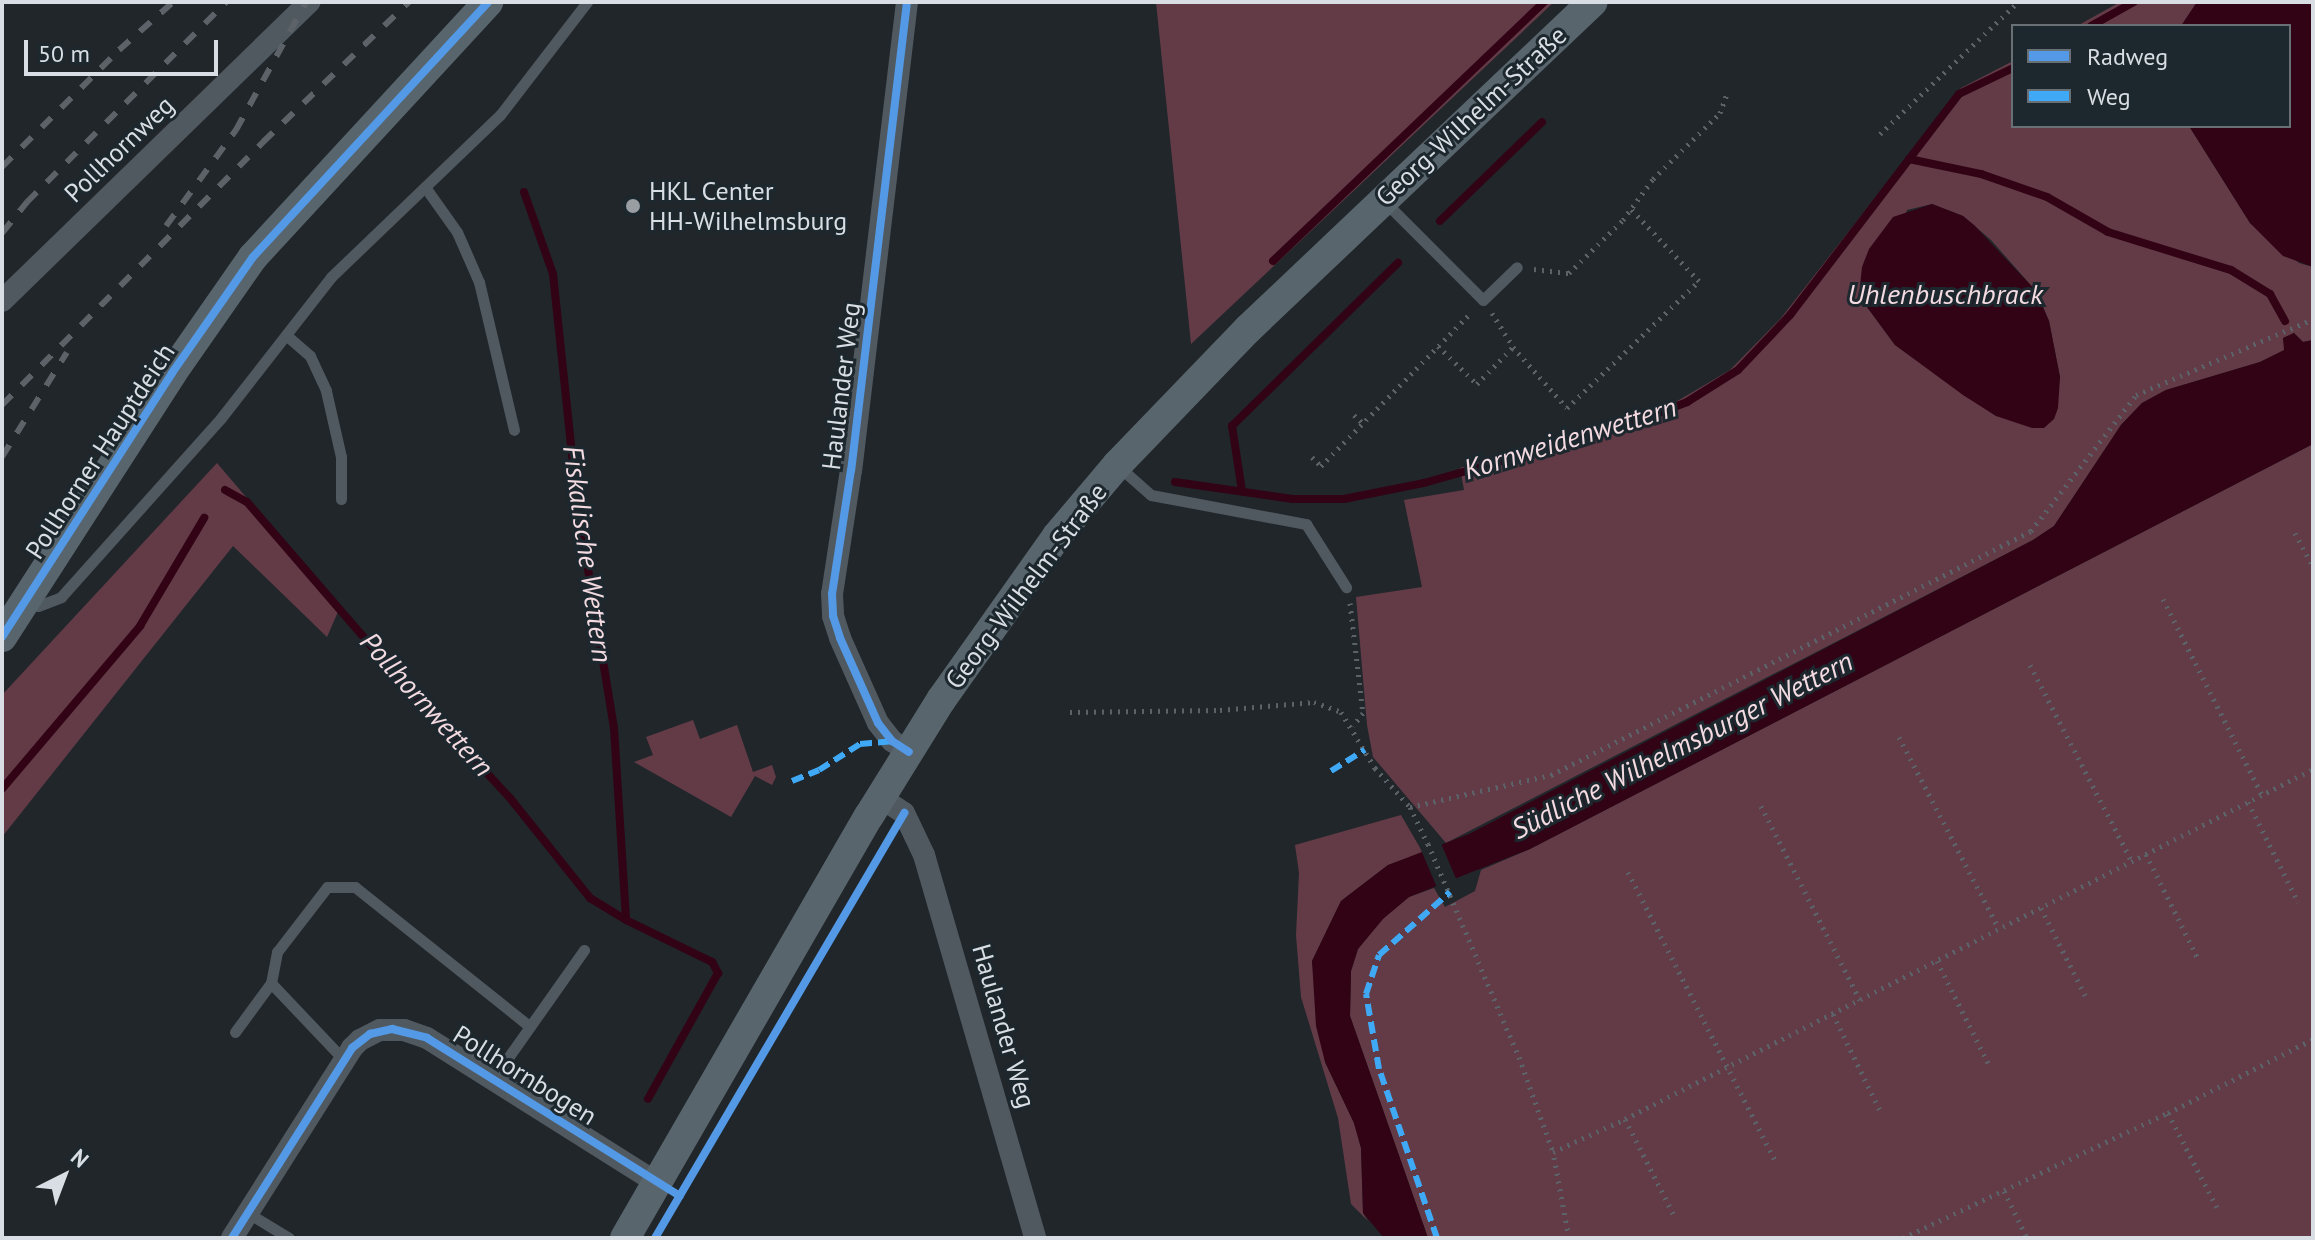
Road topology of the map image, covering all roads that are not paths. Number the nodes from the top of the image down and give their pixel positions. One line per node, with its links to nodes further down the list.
1 (309, 2): 9 (street, Pollhornweg)
2 (488, 2): 15 (main road, Pollhorner Hauptdeich)
3 (587, 2): 6 (lane)
4 (907, 2): 17 (street, Haulander Weg)
5 (1592, 2): 7 (main road, Georg-Wilhelm-Straße)
6 (425, 187): 10 (lane); 11 (lane)
7 (1383, 199): 8 (lane); 12 (main road, Georg-Wilhelm-Straße)
8 (1517, 267)
9 (2, 301)
10 (286, 335): 13 (lane); 15 (lane)
11 (514, 430)
12 (1117, 465): 14 (lane); 17 (main road, Georg-Wilhelm-Straße)
13 (341, 499)
14 (1346, 587)
15 (27, 601): 16 (main road, Pollhorner Hauptdeich)
16 (2, 637)
17 (909, 752): 18 (main road, Georg-Wilhelm-Straße)
18 (881, 798): 25 (main road, Georg-Wilhelm-Straße); 30 (street, Haulander Weg)
19 (584, 950): 21 (lane)
20 (271, 983): 21 (lane); 22 (lane); 23 (lane)
21 (528, 1025): 24 (lane)
22 (235, 1032)
23 (344, 1060): 24 (street, Pollhornbogen); 26 (street, Pollhornbogen)
24 (493, 1079): 25 (street, Pollhornbogen)
25 (657, 1183): 29 (main road, Georg-Wilhelm-Straße)
26 (248, 1213): 27 (street, Pollhornbogen); 28 (lane)
27 (232, 1238)
28 (289, 1238)
29 (625, 1238)
30 (1035, 1238)

